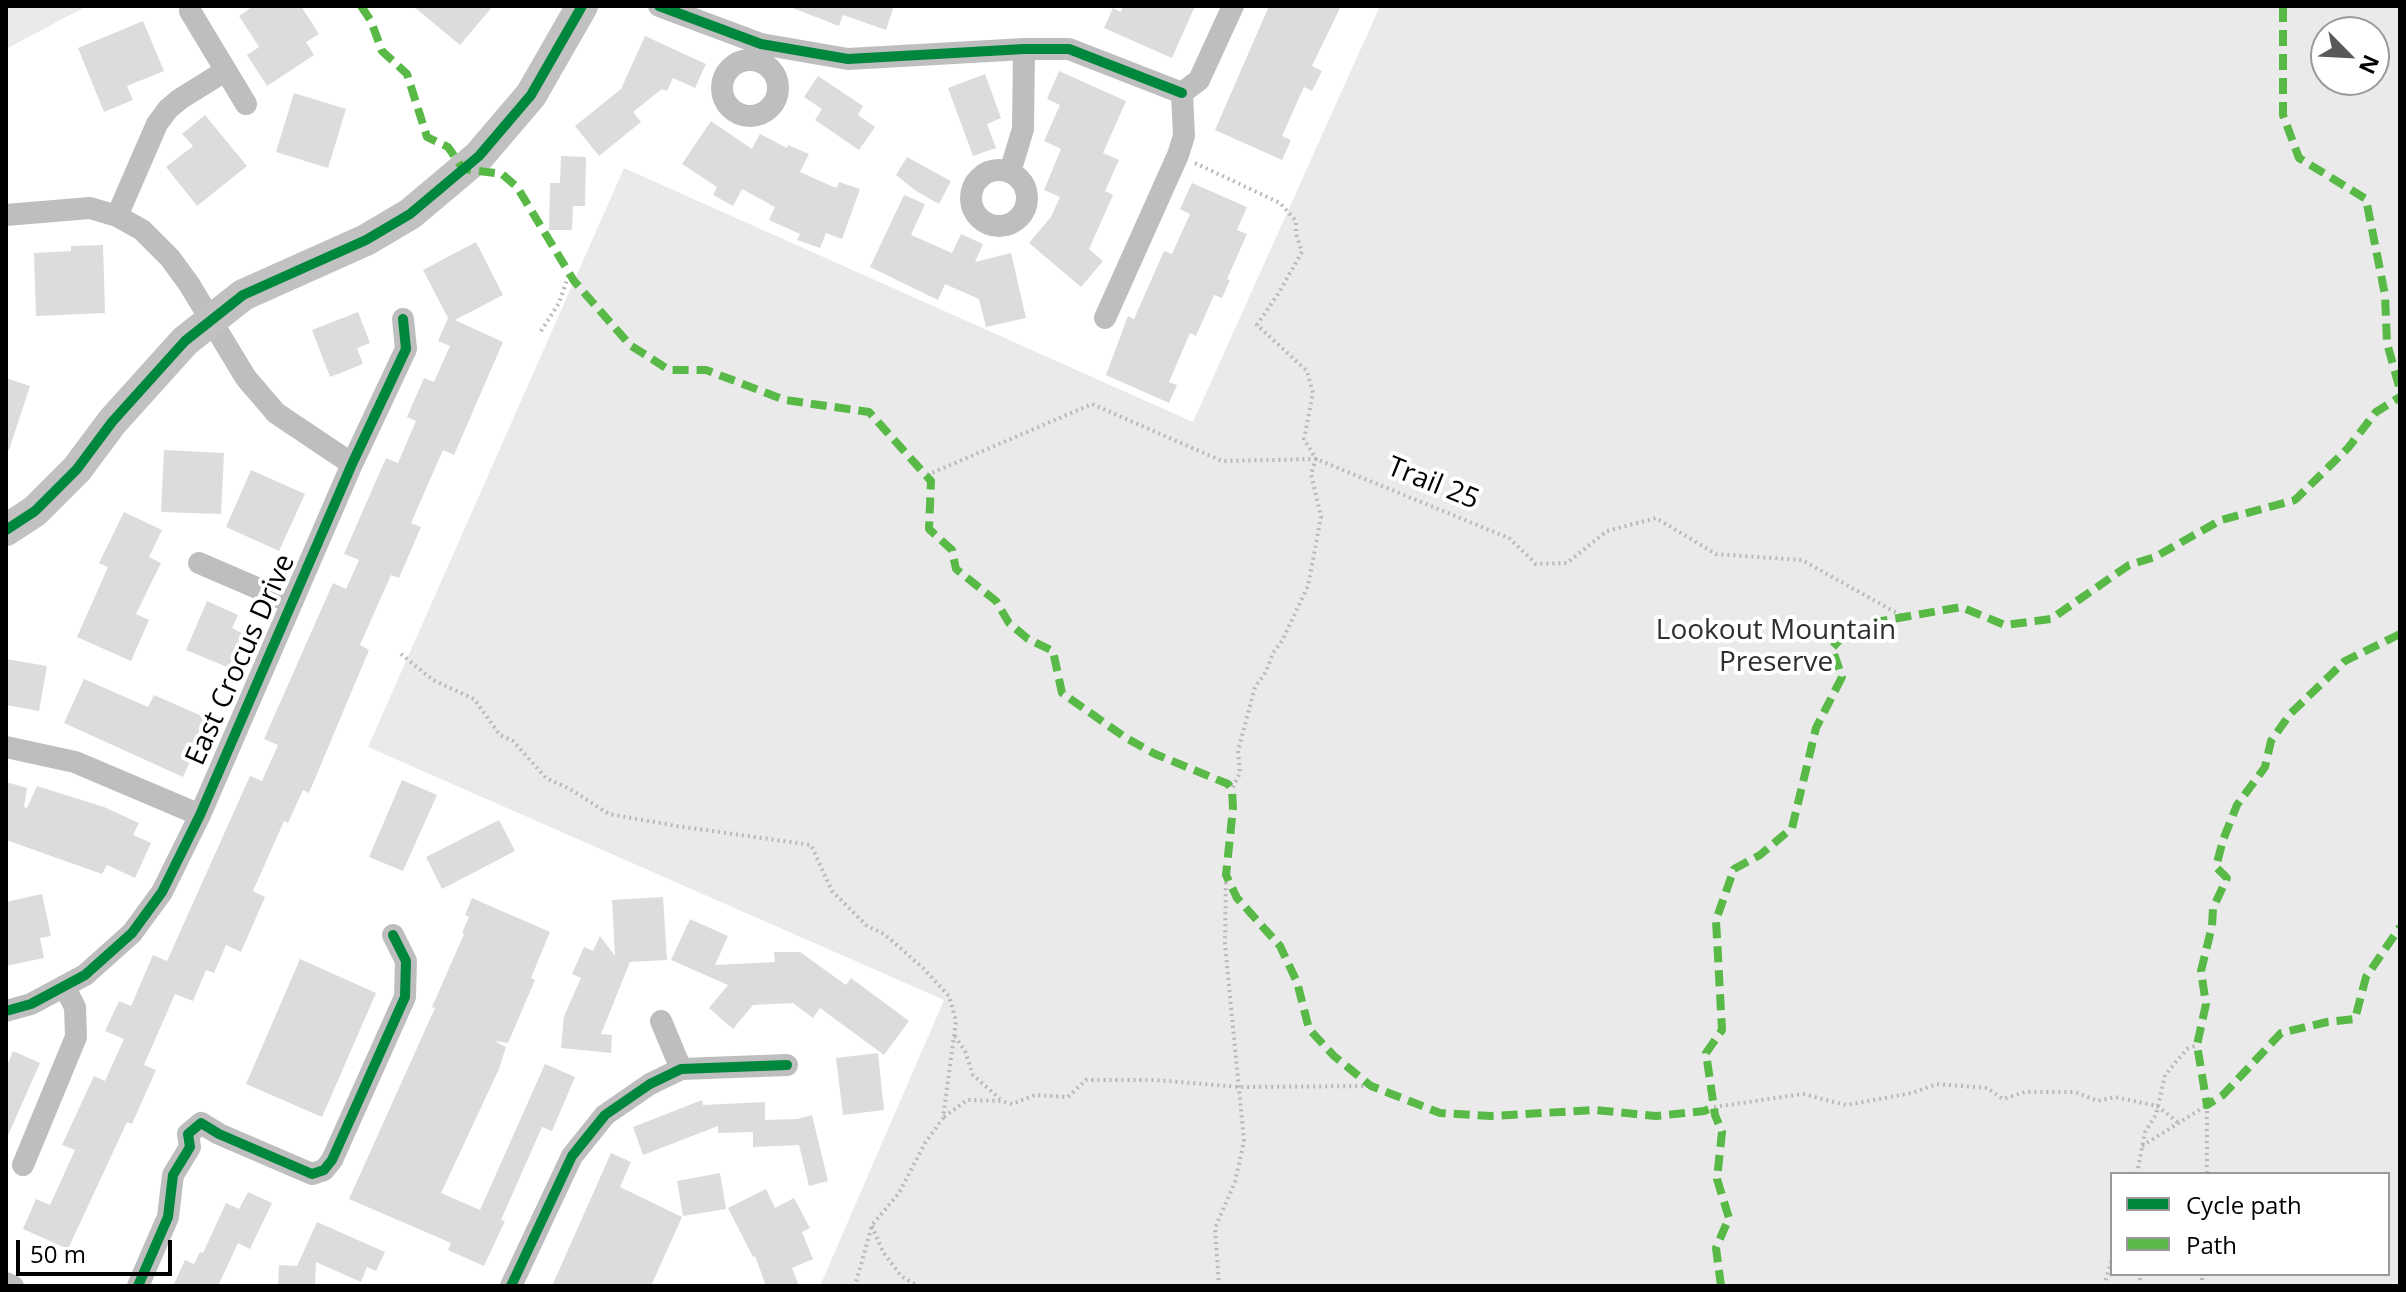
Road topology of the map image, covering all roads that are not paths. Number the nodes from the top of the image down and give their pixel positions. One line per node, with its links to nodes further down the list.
1 (582, 6): 14 (street)
2 (659, 6): 5 (street)
3 (1233, 6): 7 (street)
4 (190, 11): 6 (street)
5 (1024, 49): 7 (street); 9 (street)
6 (225, 71): 8 (street); 11 (street)
7 (1182, 93): 12 (street)
8 (246, 104)
9 (1010, 172)
10 (6, 215): 11 (street)
11 (117, 216): 14 (street)
12 (1105, 318)
13 (403, 319): 15 (street, East Crocus Drive)
14 (210, 321): 15 (street); 16 (street)
15 (352, 464): 18 (street, East Crocus Drive)
16 (6, 530)
17 (199, 563): 18 (street)
18 (292, 603): 20 (street, East Crocus Drive)
19 (6, 747): 20 (street)
20 (200, 815): 22 (street, East Crocus Drive)
21 (393, 935): 30 (street)
22 (64, 986): 23 (street, East Crocus Drive); 27 (street)
23 (6, 1011)
24 (661, 1021): 26 (street)
25 (787, 1065): 26 (street)
26 (681, 1069): 31 (street)
27 (23, 1165)
28 (6, 1283): 29 (street)
29 (13, 1286)
30 (138, 1286)
31 (511, 1286)

